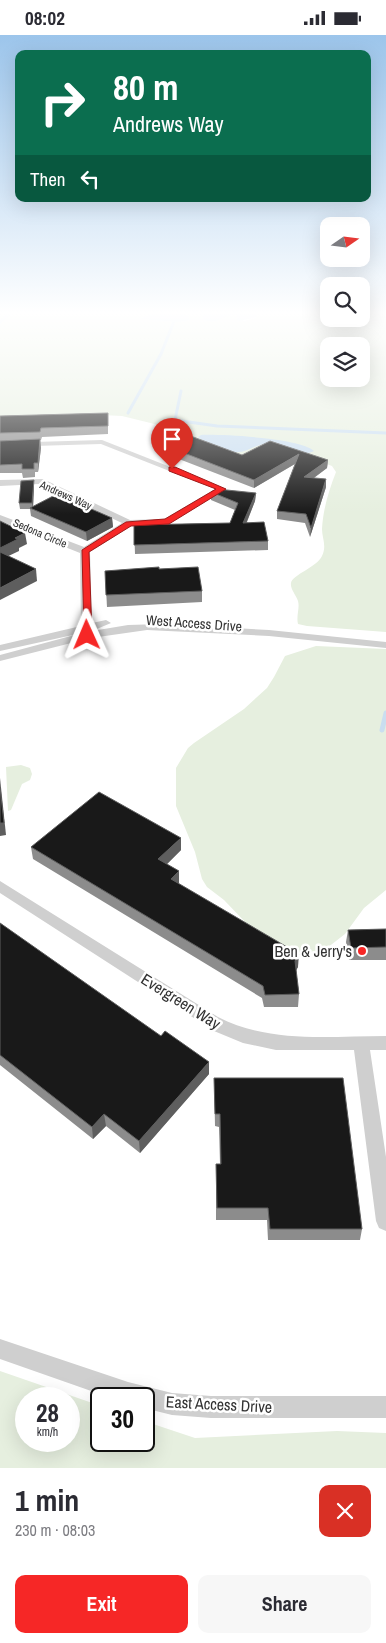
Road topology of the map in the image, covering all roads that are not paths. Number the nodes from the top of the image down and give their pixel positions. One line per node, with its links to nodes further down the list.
1 (0, 445): 4 (street, Andrews Way)
2 (0, 483): 4 (street, Andrews Way)
3 (0, 518): 5 (street, Sedona Circle)
4 (129, 523): 5 (street)
5 (85, 551): 6 (street, Sedona Circle)
6 (87, 631): 7 (street, West Access Drive); 8 (street, West Access Drive); 9 (street, West Access Drive)
7 (386, 645)
8 (0, 648)
9 (0, 657)
10 (0, 886): 12 (street, Evergreen Way)
11 (386, 1043): 12 (street, Evergreen Way)
12 (361, 1044): 13 (street)
13 (386, 1221)
14 (0, 1349): 15 (street, East Access Drive)
15 (386, 1407)

